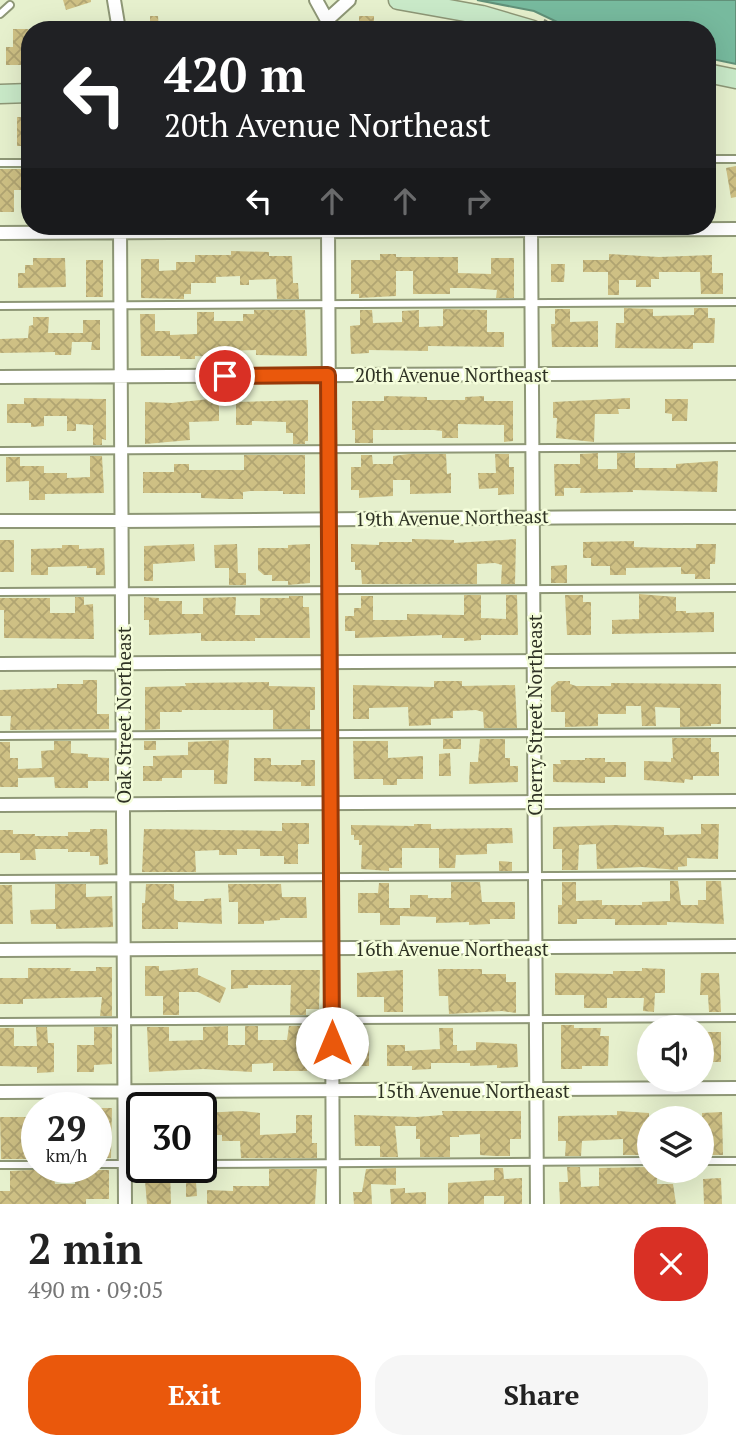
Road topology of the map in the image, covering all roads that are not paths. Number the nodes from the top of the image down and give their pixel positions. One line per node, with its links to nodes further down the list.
1 (114, 0): 7 (street)
2 (316, 0): 8 (street)
3 (349, 0): 9 (street)
4 (398, 0): 10 (street)
5 (10, 5): 6 (lane)
6 (0, 14)
7 (118, 21)
8 (325, 21)
9 (331, 21)
10 (502, 21)
11 (716, 75): 12 (street)
12 (736, 79)
13 (21, 93): 14 (street)
14 (0, 94)
15 (716, 159): 16 (lane)
16 (736, 159)
17 (0, 163): 18 (lane)
18 (21, 163)
19 (716, 229): 20 (street)
20 (736, 229)
21 (21, 232): 22 (street)
22 (0, 233)
23 (120, 235): 29 (street, Oak Street Northeast)
24 (328, 235): 28 (street)
25 (531, 235): 27 (street, Cherry Street Northeast)
26 (736, 302): 27 (lane)
27 (532, 303): 28 (lane); 32 (street, Cherry Street Northeast)
28 (328, 304): 29 (lane); 33 (street)
29 (120, 305): 30 (lane); 34 (street, Oak Street Northeast)
30 (0, 306)
31 (736, 373): 32 (street, 20th Avenue Northeast)
32 (532, 374): 33 (street, 20th Avenue Northeast); 37 (street, Cherry Street Northeast)
33 (328, 375): 34 (street, 20th Avenue Northeast); 38 (street)
34 (121, 376): 35 (street, 20th Avenue Northeast); 39 (street, Oak Street Northeast)
35 (0, 377)
36 (736, 447): 37 (lane)
37 (533, 448): 38 (lane); 41 (street, Cherry Street Northeast)
38 (329, 449): 39 (lane); 43 (street)
39 (121, 450): 40 (lane); 45 (street, Oak Street Northeast)
40 (0, 451)
41 (533, 516): 42 (street, 19th Avenue Northeast); 43 (street, 19th Avenue Northeast); 47 (street, Cherry Street Northeast)
42 (736, 517)
43 (329, 518): 45 (street, 19th Avenue Northeast); 48 (street)
44 (0, 521): 45 (street, 19th Avenue Northeast)
45 (122, 522): 50 (street, Oak Street Northeast)
46 (736, 588): 47 (lane)
47 (534, 589): 48 (lane); 52 (street, Cherry Street Northeast)
48 (330, 590): 50 (lane); 53 (street)
49 (0, 592): 50 (lane)
50 (122, 592): 55 (street, Oak Street Northeast)
51 (736, 660): 52 (street)
52 (534, 661): 53 (street); 57 (street, Cherry Street Northeast)
53 (330, 662): 55 (street); 58 (street)
54 (0, 663): 55 (street)
55 (122, 663): 59 (street, Oak Street Northeast)
56 (736, 732): 57 (lane)
57 (534, 733): 58 (lane); 62 (street, Cherry Street Northeast)
58 (330, 734): 59 (lane); 63 (street)
59 (123, 735): 60 (lane); 64 (street, Oak Street Northeast)
60 (0, 736)
61 (736, 801): 62 (street)
62 (535, 802): 63 (street); 67 (street, Cherry Street Northeast)
63 (331, 803): 64 (street); 68 (street)
64 (123, 804): 65 (street); 69 (street, Oak Street Northeast)
65 (0, 805)
66 (736, 875): 67 (lane)
67 (535, 876): 68 (lane); 72 (street, Cherry Street Northeast)
68 (331, 877): 69 (lane); 73 (street)
69 (124, 878): 70 (lane); 75 (street, Oak Street Northeast)
70 (0, 879)
71 (736, 946): 72 (street, 16th Avenue Northeast)
72 (536, 947): 73 (street, 16th Avenue Northeast); 77 (street, Cherry Street Northeast)
73 (331, 949): 75 (street, 16th Avenue Northeast); 78 (street)
74 (0, 950): 75 (street, 16th Avenue Northeast)
75 (124, 950): 79 (street, Oak Street Northeast)
76 (736, 1018): 77 (lane)
77 (536, 1019): 78 (lane); 82 (street, Cherry Street Northeast)
78 (332, 1020): 79 (lane); 83 (street)
79 (124, 1021): 80 (lane); 84 (street, Oak Street Northeast)
80 (0, 1022)
81 (736, 1088): 82 (street, 15th Avenue Northeast)
82 (536, 1089): 83 (street, 15th Avenue Northeast); 89 (street, Cherry Street Northeast)
83 (332, 1090): 84 (street, 15th Avenue Northeast); 90 (street)
84 (125, 1091): 85 (street, 15th Avenue Northeast); 93 (street, Oak Street Northeast)
85 (0, 1092)
86 (637, 1161): 89 (lane)
87 (714, 1161): 88 (lane)
88 (736, 1161)
89 (537, 1162): 90 (lane); 98 (street, Cherry Street Northeast)
90 (332, 1163): 94 (lane); 97 (street)
91 (21, 1164): 95 (lane)
92 (112, 1164): 93 (lane)
93 (125, 1164): 96 (street, Oak Street Northeast)
94 (217, 1164)
95 (0, 1165)
96 (125, 1204)
97 (333, 1204)
98 (537, 1204)

